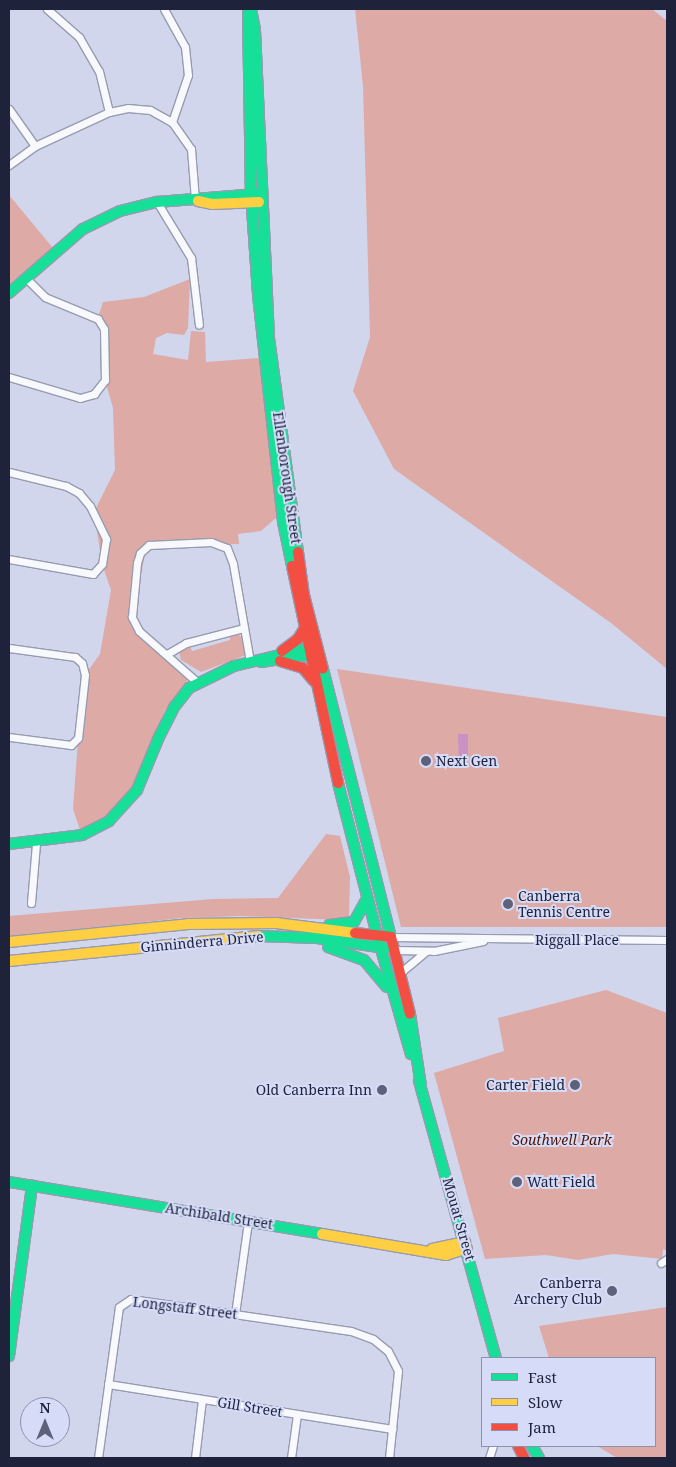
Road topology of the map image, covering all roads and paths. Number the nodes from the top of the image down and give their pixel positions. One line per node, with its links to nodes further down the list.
1 (47, 9): 5 (street)
2 (164, 9): 6 (street)
3 (250, 9): 9 (main road, Ellenborough Street)
4 (9, 109): 7 (street)
5 (109, 112): 6 (street); 7 (street)
6 (172, 122): 10 (street)
7 (35, 146): 8 (street)
8 (9, 165)
9 (256, 198): 10 (main road); 19 (main road, Ellenborough Street); 21 (main road, Ellenborough Street)
10 (195, 200): 11 (main road)
11 (157, 202): 12 (main road); 14 (street)
12 (26, 278): 13 (main road); 15 (street)
13 (9, 293)
14 (199, 325)
15 (9, 377)
16 (9, 472): 17 (street)
17 (9, 559)
18 (244, 628): 22 (street); 22 (street); 24 (street)
19 (304, 629): 21 (main road, Ellenborough Street); 23 (main road)
20 (9, 648): 27 (street)
21 (313, 650): 23 (main road); 26 (main road, Ellenborough Street); 34 (main road, Ellenborough Street)
22 (167, 654): 25 (street)
23 (278, 657): 24 (main road); 26 (main road)
24 (250, 662): 25 (main road)
25 (197, 682): 28 (main road)
26 (315, 682): 30 (main road, Ellenborough Street)
27 (9, 737)
28 (36, 843): 29 (main road); 31 (street)
29 (9, 844)
30 (367, 899): 32 (main road); 33 (main road, Ellenborough Street)
31 (31, 903)
32 (305, 925): 33 (main road, Ginninderra Drive); 38 (main road, Ginninderra Drive)
33 (377, 935): 34 (main road, Ginninderra Drive); 39 (main road, Mouat Street)
34 (391, 937): 36 (street, Riggall Place); 40 (main road, Mouat Street)
35 (209, 940): 39 (main road, Ginninderra Drive); 42 (main road, Ginninderra Drive); 44 (main road)
36 (486, 940): 37 (street, Riggall Place); 41 (street, Riggall Place)
37 (667, 940)
38 (9, 942)
39 (380, 947): 40 (main road, Ginninderra Drive); 44 (main road, Mouat Street)
40 (394, 950): 41 (street, Riggall Place); 43 (main road, Mouat Street)
41 (426, 952): 43 (street, Riggall Place)
42 (9, 961)
43 (400, 973): 45 (main road, Mouat Street)
44 (394, 998): 45 (main road, Mouat Street)
45 (421, 1086): 49 (main road, Mouat Street)
46 (9, 1182): 47 (main road, Archibald Street)
47 (32, 1186): 48 (main road, Archibald Street); 51 (main road)
48 (248, 1221): 49 (main road, Archibald Street); 50 (street)
49 (466, 1245): 52 (main road, Mouat Street)
50 (235, 1314): 53 (street, Longstaff Street); 56 (street, Longstaff Street)
51 (9, 1356)
52 (498, 1356)
53 (108, 1384): 54 (street, Gill Street); 58 (street, Longstaff Street)
54 (202, 1399): 55 (street, Gill Street); 59 (street)
55 (297, 1414): 56 (street, Gill Street); 60 (street)
56 (392, 1429): 61 (street)
57 (533, 1447): 62 (main road)
58 (98, 1458)
59 (195, 1458)
60 (291, 1458)
61 (388, 1458)
62 (539, 1458)

